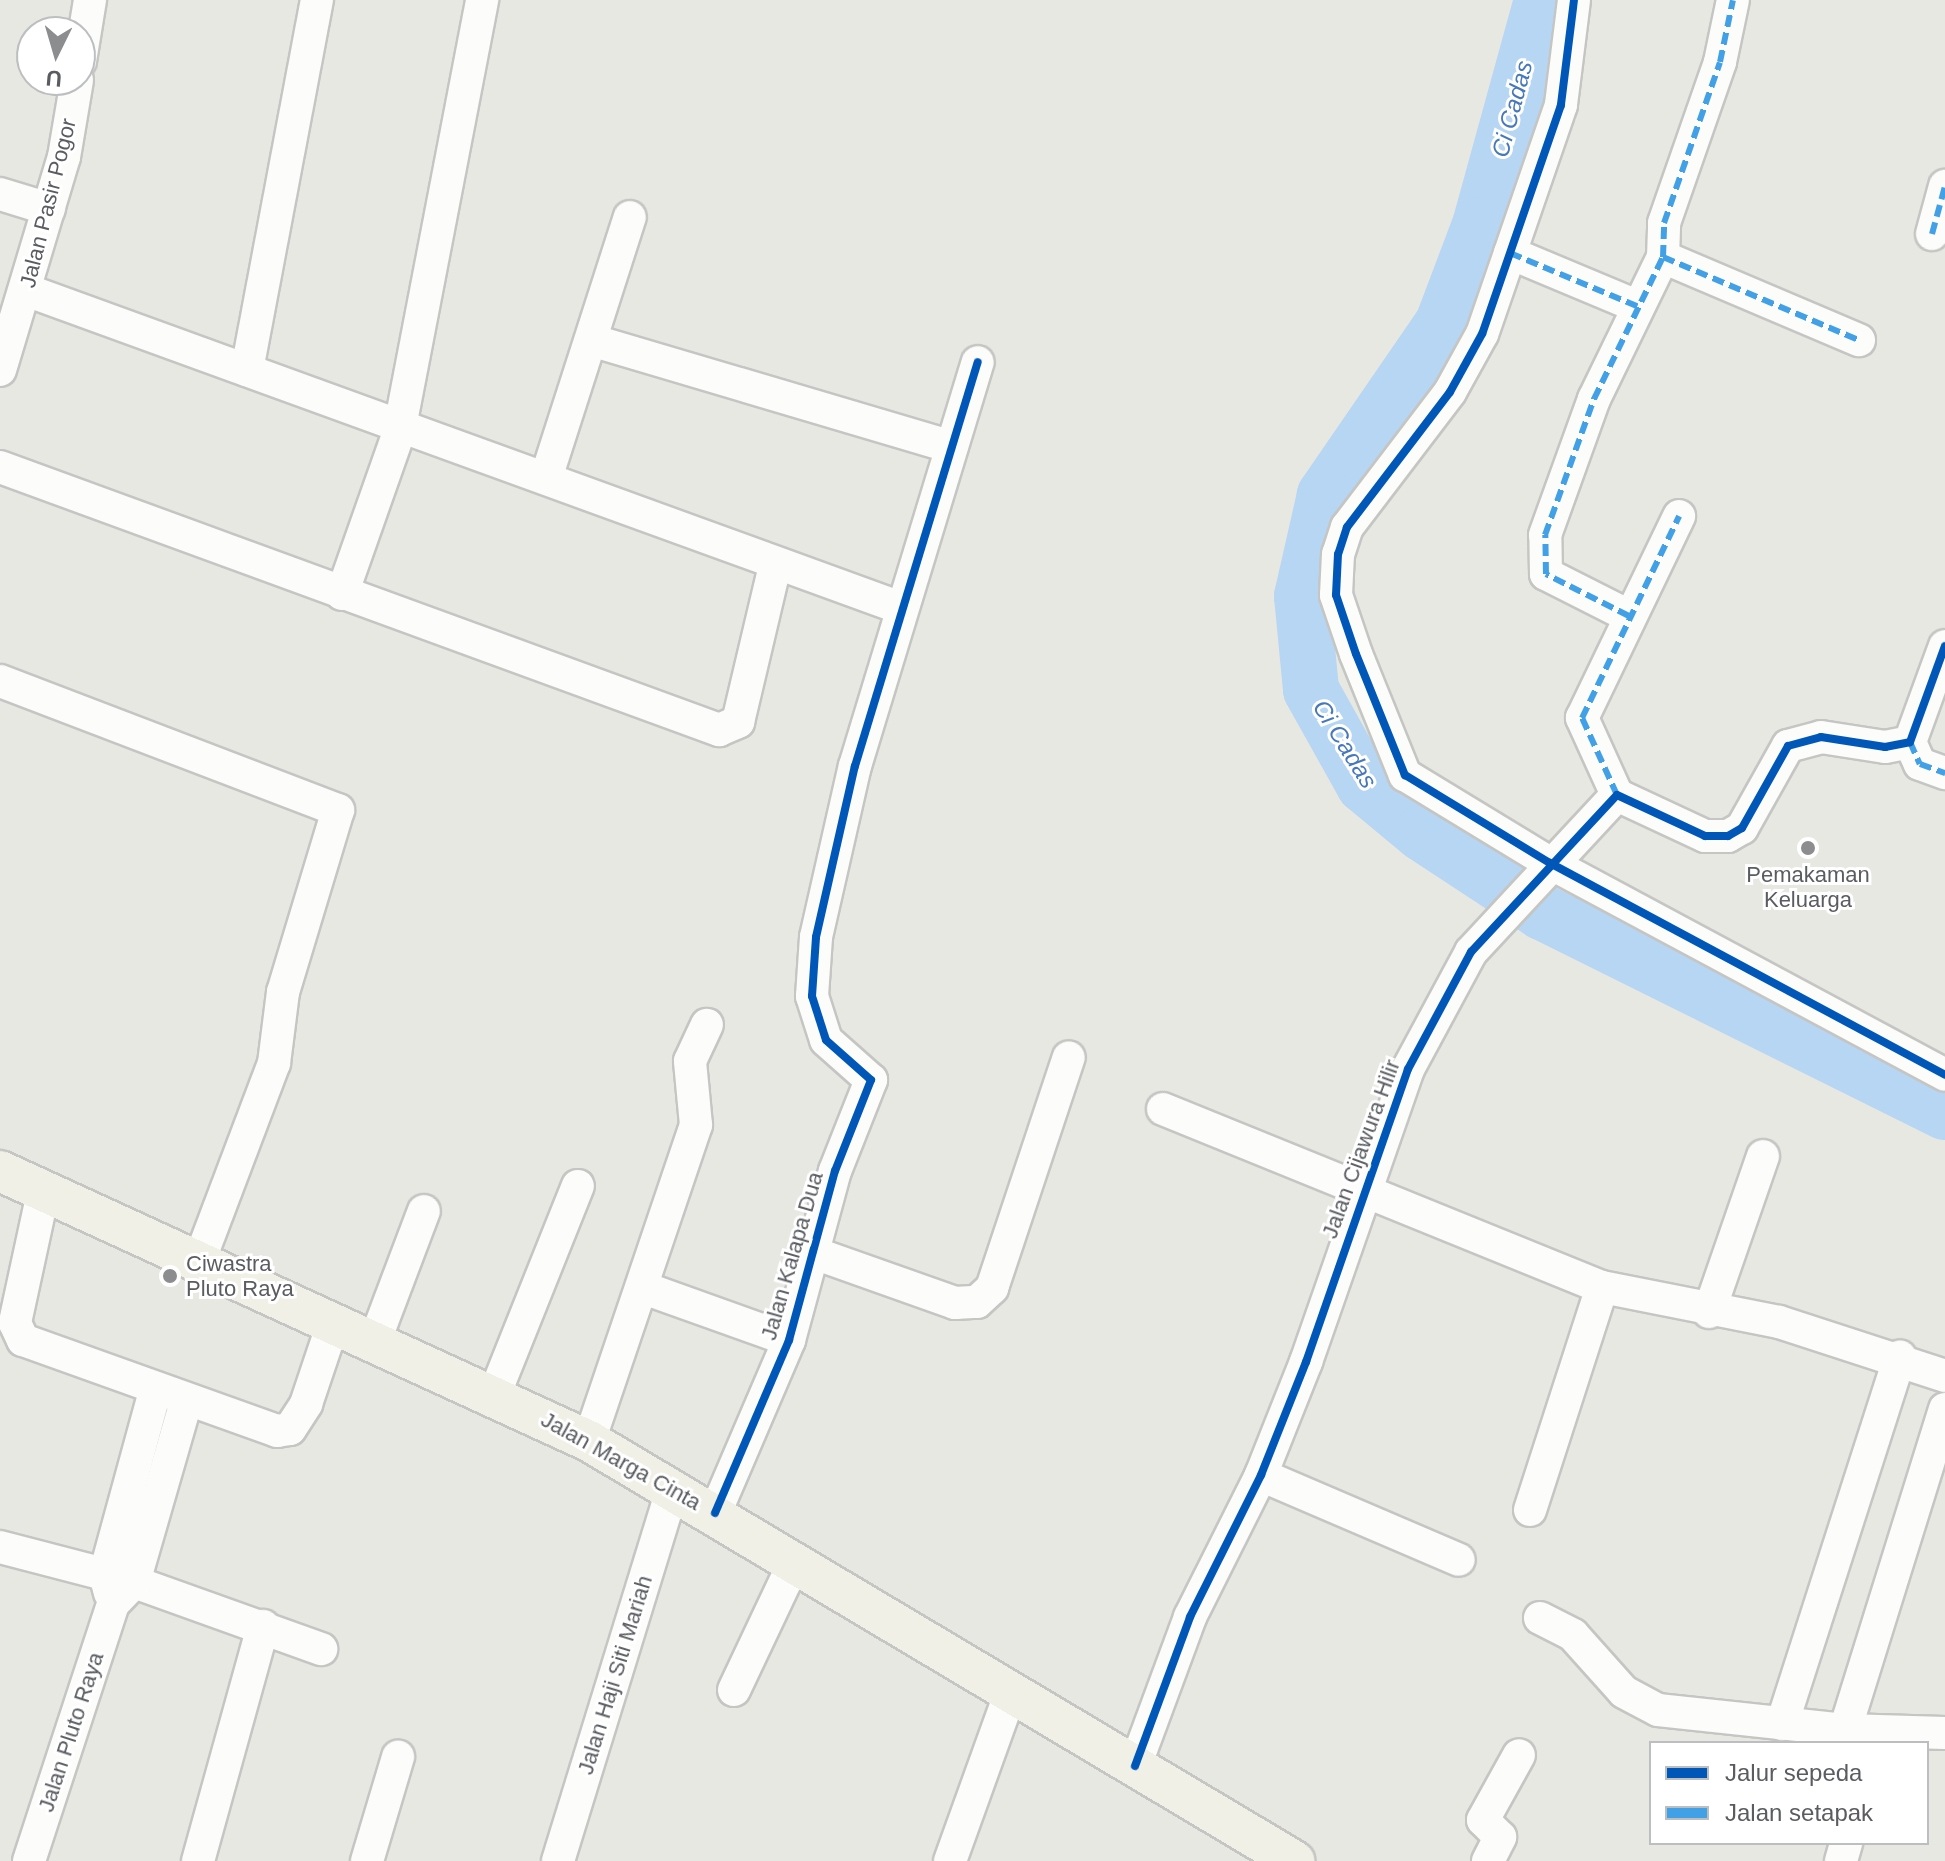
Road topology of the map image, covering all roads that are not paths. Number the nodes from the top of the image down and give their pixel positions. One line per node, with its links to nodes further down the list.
1 (317, 0): 19 (street)
2 (482, 0): 20 (street)
3 (1574, 0): 11 (street)
4 (1733, 0): 12 (street)
5 (74, 96): 8 (street, Jalan Pasir Pogor)
6 (1945, 186): 10 (street)
7 (0, 194): 8 (street)
8 (49, 209): 13 (street, Jalan Pasir Pogor)
9 (630, 217): 16 (street)
10 (1932, 234)
11 (1510, 253): 14 (street); 34 (street)
12 (1663, 257): 14 (street); 15 (street)
13 (26, 290): 18 (street, Jalan Pasir Pogor); 19 (street)
14 (1637, 306): 28 (street)
15 (1859, 340)
16 (594, 341): 21 (street); 23 (street)
17 (978, 362): 21 (street)
18 (0, 370)
19 (247, 370): 20 (street)
20 (399, 432): 23 (street); 26 (street)
21 (952, 447): 27 (street)
22 (0, 467): 26 (street)
23 (546, 478): 25 (street)
24 (1679, 516): 28 (street)
25 (775, 565): 26 (street); 27 (street)
26 (342, 594)
27 (901, 608): 45 (street, Jalan Kalapa Dua)
28 (1629, 616): 33 (street)
29 (1945, 646): 31 (street)
30 (0, 681): 46 (street)
31 (1910, 742): 32 (street); 33 (street)
32 (1945, 773)
33 (1617, 795): 34 (street, Jalan Cijawura Hilir)
34 (1543, 868): 37 (street); 42 (street, Jalan Cijawura Hilir)
35 (707, 1025): 48 (street)
36 (1069, 1057): 45 (street)
37 (1945, 1075)
38 (1163, 1109): 42 (street)
39 (1763, 1156): 49 (street)
40 (0, 1171): 43 (main road, Jalan Marga Cinta)
41 (578, 1186): 56 (street)
42 (1364, 1192): 47 (street); 60 (street, Jalan Cijawura Hilir)
43 (43, 1193): 46 (main road, Jalan Marga Cinta); 55 (street)
44 (424, 1211): 52 (street)
45 (814, 1253): 51 (street, Jalan Kalapa Dua)
46 (198, 1264): 50 (main road, Jalan Marga Cinta)
47 (1602, 1287): 49 (street); 62 (street)
48 (644, 1288): 51 (street); 59 (street)
49 (1709, 1312): 53 (street)
50 (333, 1324): 52 (main road, Jalan Marga Cinta); 57 (street)
51 (789, 1340): 63 (street, Jalan Kalapa Dua)
52 (374, 1343): 56 (main road, Jalan Marga Cinta)
53 (1900, 1357): 54 (street); 73 (street)
54 (1945, 1376)
55 (155, 1391): 57 (street); 67 (street, Jalan Pluto Raya)
56 (495, 1393): 59 (main road, Jalan Marga Cinta)
57 (186, 1402): 67 (street, Jalan Pluto Raya)
58 (1945, 1409): 74 (street)
59 (589, 1441): 61 (main road, Jalan Marga Cinta)
60 (1261, 1475): 65 (street); 78 (street, Jalan Cijawura Hilir)
61 (673, 1488): 63 (main road, Jalan Marga Cinta); 82 (street, Jalan Haji Siti Mariah)
62 (1530, 1510)
63 (715, 1513): 66 (main road, Jalan Marga Cinta)
64 (0, 1547): 67 (street)
65 (1459, 1560)
66 (794, 1563): 71 (main road, Jalan Marga Cinta); 72 (street)
67 (118, 1587): 69 (street); 79 (street, Jalan Pluto Raya)
68 (1540, 1618): 73 (street)
69 (263, 1626): 70 (street); 80 (street)
70 (321, 1649)
71 (985, 1681): 78 (main road, Jalan Marga Cinta); 83 (street)
72 (734, 1690)
73 (1782, 1724): 74 (street)
74 (1845, 1730): 75 (street)
75 (1945, 1733)
76 (1519, 1755): 85 (street)
77 (398, 1757): 81 (street)
78 (1160, 1780): 84 (main road, Jalan Marga Cinta)
79 (29, 1861)
80 (198, 1861)
81 (367, 1861)
82 (558, 1861)
83 (950, 1861)
84 (1294, 1861)
85 (1488, 1861)

